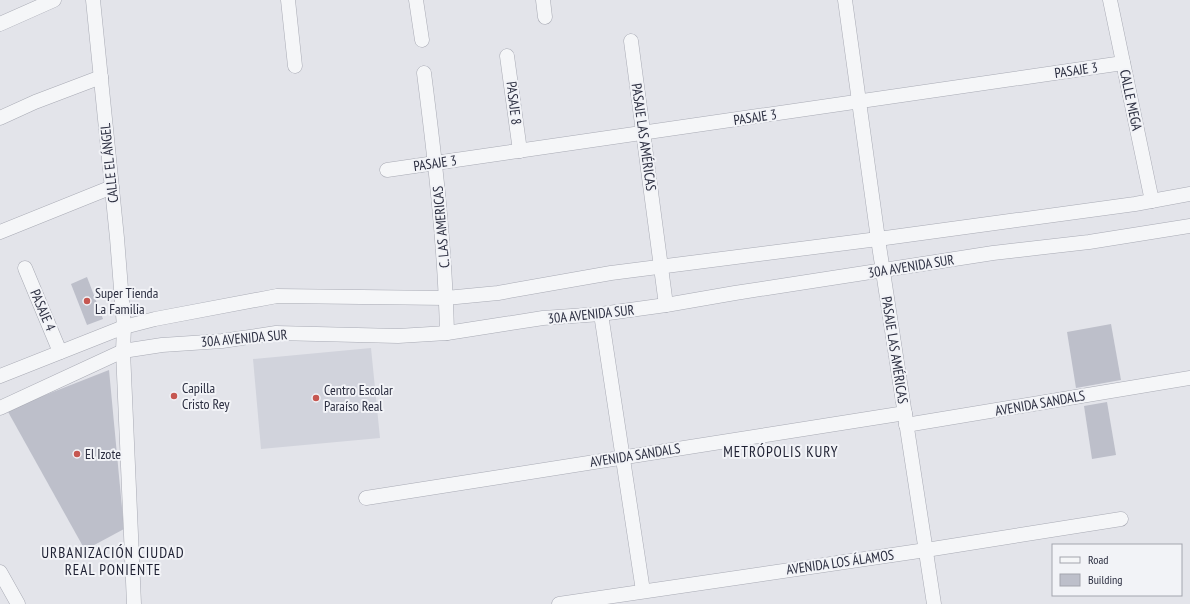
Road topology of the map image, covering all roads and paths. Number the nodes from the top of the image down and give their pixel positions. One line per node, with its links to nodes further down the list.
1 (54, 0): 9 (street)
2 (92, 0): 16 (street, CALLE EL ÁNGEL)
3 (288, 0): 14 (street)
4 (416, 0): 10 (street)
5 (543, 0): 8 (street)
6 (845, 0): 17 (street, PASAJE LAS AMÉRICAS)
7 (1110, 0): 13 (street, CALLE MEGA)
8 (545, 17)
9 (0, 24)
10 (422, 40)
11 (631, 41): 19 (street, PASAJE LAS AMÉRICAS)
12 (507, 56): 20 (street, PASAJE 8)
13 (1123, 63): 17 (street, PASAJE 3); 25 (street, CALLE MEGA)
14 (295, 66)
15 (424, 73): 21 (street, C. LAS AMERICAS)
16 (101, 77): 18 (street); 23 (street, CALLE EL ÁNGEL)
17 (859, 101): 19 (street, PASAJE 3); 28 (street, PASAJE LAS AMÉRICAS)
18 (0, 118)
19 (644, 133): 20 (street, PASAJE 3); 29 (street, PASAJE LAS AMÉRICAS)
20 (520, 151): 21 (street, PASAJE 3)
21 (435, 163): 22 (street, PASAJE 3); 32 (street, C. LAS AMERICAS)
22 (387, 170)
23 (112, 187): 27 (street); 35 (street, CALLE EL ÁNGEL)
24 (1190, 194): 25 (street)
25 (1152, 201): 28 (street)
26 (1190, 226): 31 (street, 30A AVENIDA SUR)
27 (0, 232)
28 (878, 239): 29 (street); 31 (street, PASAJE LAS AMÉRICAS)
29 (662, 266): 32 (street); 33 (street, PASAJE LAS AMÉRICAS)
30 (25, 268): 38 (street, PASAJE 4)
31 (883, 270): 33 (street, 30A AVENIDA SUR); 42 (street, PASAJE LAS AMÉRICAS)
32 (446, 298): 35 (street); 36 (street, C. LAS AMERICAS)
33 (666, 305): 34 (street, 30A AVENIDA SUR)
34 (601, 314): 36 (street, 30A AVENIDA SUR); 43 (street)
35 (124, 327): 37 (street, CALLE EL ÁNGEL); 38 (street)
36 (447, 333): 37 (street, 30A AVENIDA SUR)
37 (123, 351): 41 (street, 30A AVENIDA SUR); 50 (street, CALLE EL ÁNGEL)
38 (60, 352): 39 (street)
39 (0, 376)
40 (1190, 378): 42 (street, AVENIDA SANDALS)
41 (0, 408)
42 (905, 419): 43 (street, AVENIDA SANDALS); 46 (street, PASAJE LAS AMÉRICAS)
43 (622, 457): 44 (street, AVENIDA SANDALS); 48 (street)
44 (366, 498)
45 (1121, 519): 46 (street, AVENIDA LOS ÁLAMOS)
46 (926, 550): 48 (street, AVENIDA LOS ÁLAMOS); 52 (street, PASAJE LAS AMÉRICAS)
47 (0, 572): 49 (street)
48 (642, 591): 51 (street, AVENIDA LOS ÁLAMOS)
49 (18, 604)
50 (134, 604)
51 (559, 604)
52 (934, 604)

